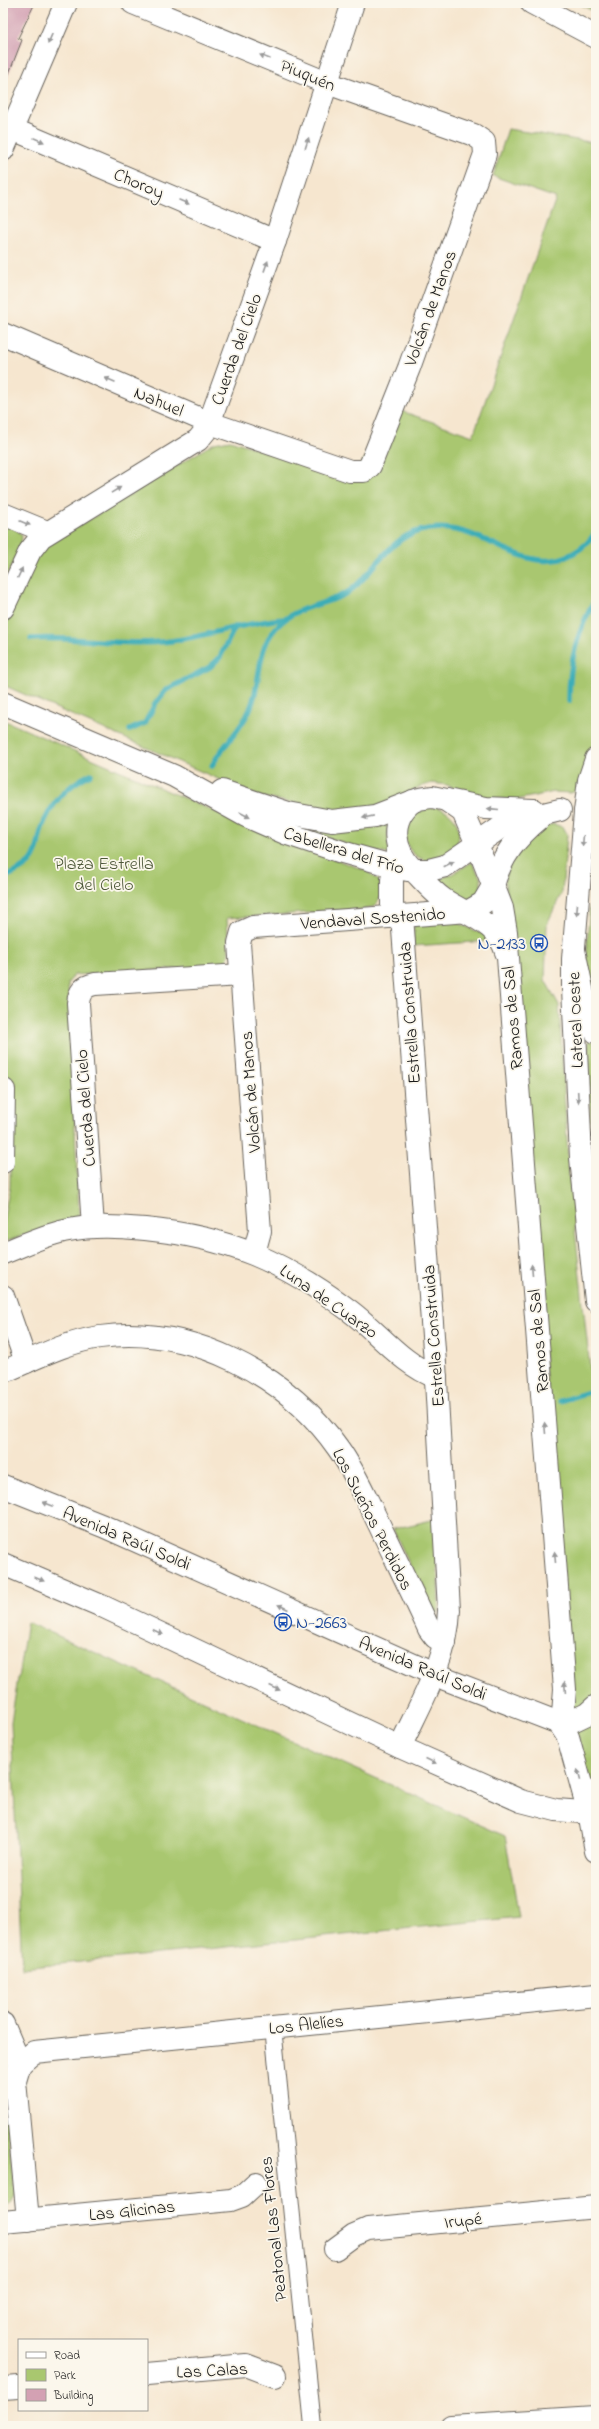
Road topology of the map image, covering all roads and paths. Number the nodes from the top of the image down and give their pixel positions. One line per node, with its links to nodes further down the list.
1 (66, 3): 7 (main road, one-way to 7)
2 (133, 3): 6 (main road, Piuquén, one-way to 2)
3 (353, 3): 6 (main road, Cuerda del Cielo)
4 (532, 3): 5 (main road)
5 (596, 37)
6 (327, 83): 8 (main road, Piuquén); 10 (main road, Cuerda del Cielo, one-way to 6)
7 (8, 127): 9 (main road); 10 (main road, Choroy, one-way to 10)
8 (484, 142): 13 (main road, Volcán de Manos)
9 (3, 150)
10 (274, 241): 12 (main road, Cuerda del Cielo, one-way to 10)
11 (3, 334): 12 (main road, Nahuel, one-way to 11)
12 (210, 422): 13 (main road, Nahuel); 15 (main road, Cuerda del Cielo, one-way to 12)
13 (364, 471)
14 (3, 514): 15 (main road, one-way to 15)
15 (47, 532): 16 (main road, Cuerda del Cielo, one-way to 15)
16 (3, 608)
17 (3, 703): 19 (main road, Cabellera del Frío)
18 (596, 759): 22 (main road, Lateral Oeste)
19 (174, 776): 20 (main road, Cabellera del Frío, one-way to 19); 24 (main road, Cabellera del Frío, one-way to 24)
20 (423, 799): 21 (main road, Cabellera del Frío, one-way to 20); 23 (main road, Ramos de Sal); 24 (main road, Estrella Construida)
21 (553, 811): 22 (main road, Cabellera del Frío); 23 (main road, Cabellera del Frío); 25 (main road, Vendaval Sostenido)
22 (590, 812): 29 (main road, Lateral Oeste, one-way to 29)
23 (477, 844): 24 (main road, Cabellera del Frío, one-way to 23); 25 (main road, Ramos de Sal)
24 (402, 862): 26 (main road, Ramos de Sal); 27 (main road, Estrella Construida)
25 (494, 886): 26 (main road, Vendaval Sostenido); 30 (main road, Ramos de Sal)
26 (464, 912): 27 (main road, Vendaval Sostenido); 30 (main road, Ramos de Sal)
27 (397, 916): 28 (main road, Vendaval Sostenido); 42 (main road, Estrella Construida)
28 (242, 932): 31 (main road, Volcán de Manos)
29 (574, 950): 32 (main road); 39 (main road, Lateral Oeste, one-way to 39)
30 (507, 957): 48 (main road, Ramos de Sal, one-way to 30)
31 (242, 975): 35 (main road, Cuerda del Cielo); 37 (main road, Volcán de Manos)
32 (596, 1032)
33 (4, 1090): 34 (main road)
34 (3, 1162)
35 (93, 1227): 36 (main road, Luna de Cuarzo); 37 (main road, Luna de Cuarzo)
36 (3, 1253)
37 (254, 1253): 42 (main road, Luna de Cuarzo)
38 (3, 1296): 40 (main road)
39 (596, 1300)
40 (26, 1362): 41 (main road, Los Sueños Perdidos); 45 (main road, Los Sueños Perdidos)
41 (3, 1372)
42 (436, 1377): 45 (main road, Estrella Construida)
43 (3, 1486): 46 (main road, Avenida Raúl Soldi, one-way to 43)
44 (3, 1564): 49 (main road, one-way to 49)
45 (445, 1643): 46 (main road, Estrella Construida)
46 (434, 1674): 48 (main road, Avenida Raúl Soldi); 49 (main road, Estrella Construida)
47 (596, 1706): 48 (main road)
48 (562, 1726): 50 (main road, one-way to 48)
49 (400, 1747): 50 (main road, one-way to 50)
50 (592, 1813): 51 (main road)
51 (596, 1851)
52 (596, 1995): 54 (main road, Los Alelíes)
53 (3, 2024): 55 (main road)
54 (273, 2027): 55 (main road, Los Alelíes); 66 (street, Peatonal Las Flores)
55 (20, 2064): 58 (main road)
56 (256, 2184): 58 (main road, Las Glicinas)
57 (596, 2207): 60 (main road, Irupé)
58 (28, 2220): 59 (main road, Las Glicinas)
59 (3, 2222)
60 (335, 2250)
61 (148, 2374): 62 (main road, Las Calas)
62 (275, 2376)
63 (18, 2387): 64 (main road)
64 (3, 2388)
65 (596, 2417): 67 (main road)
66 (313, 2426)
67 (451, 2426)

